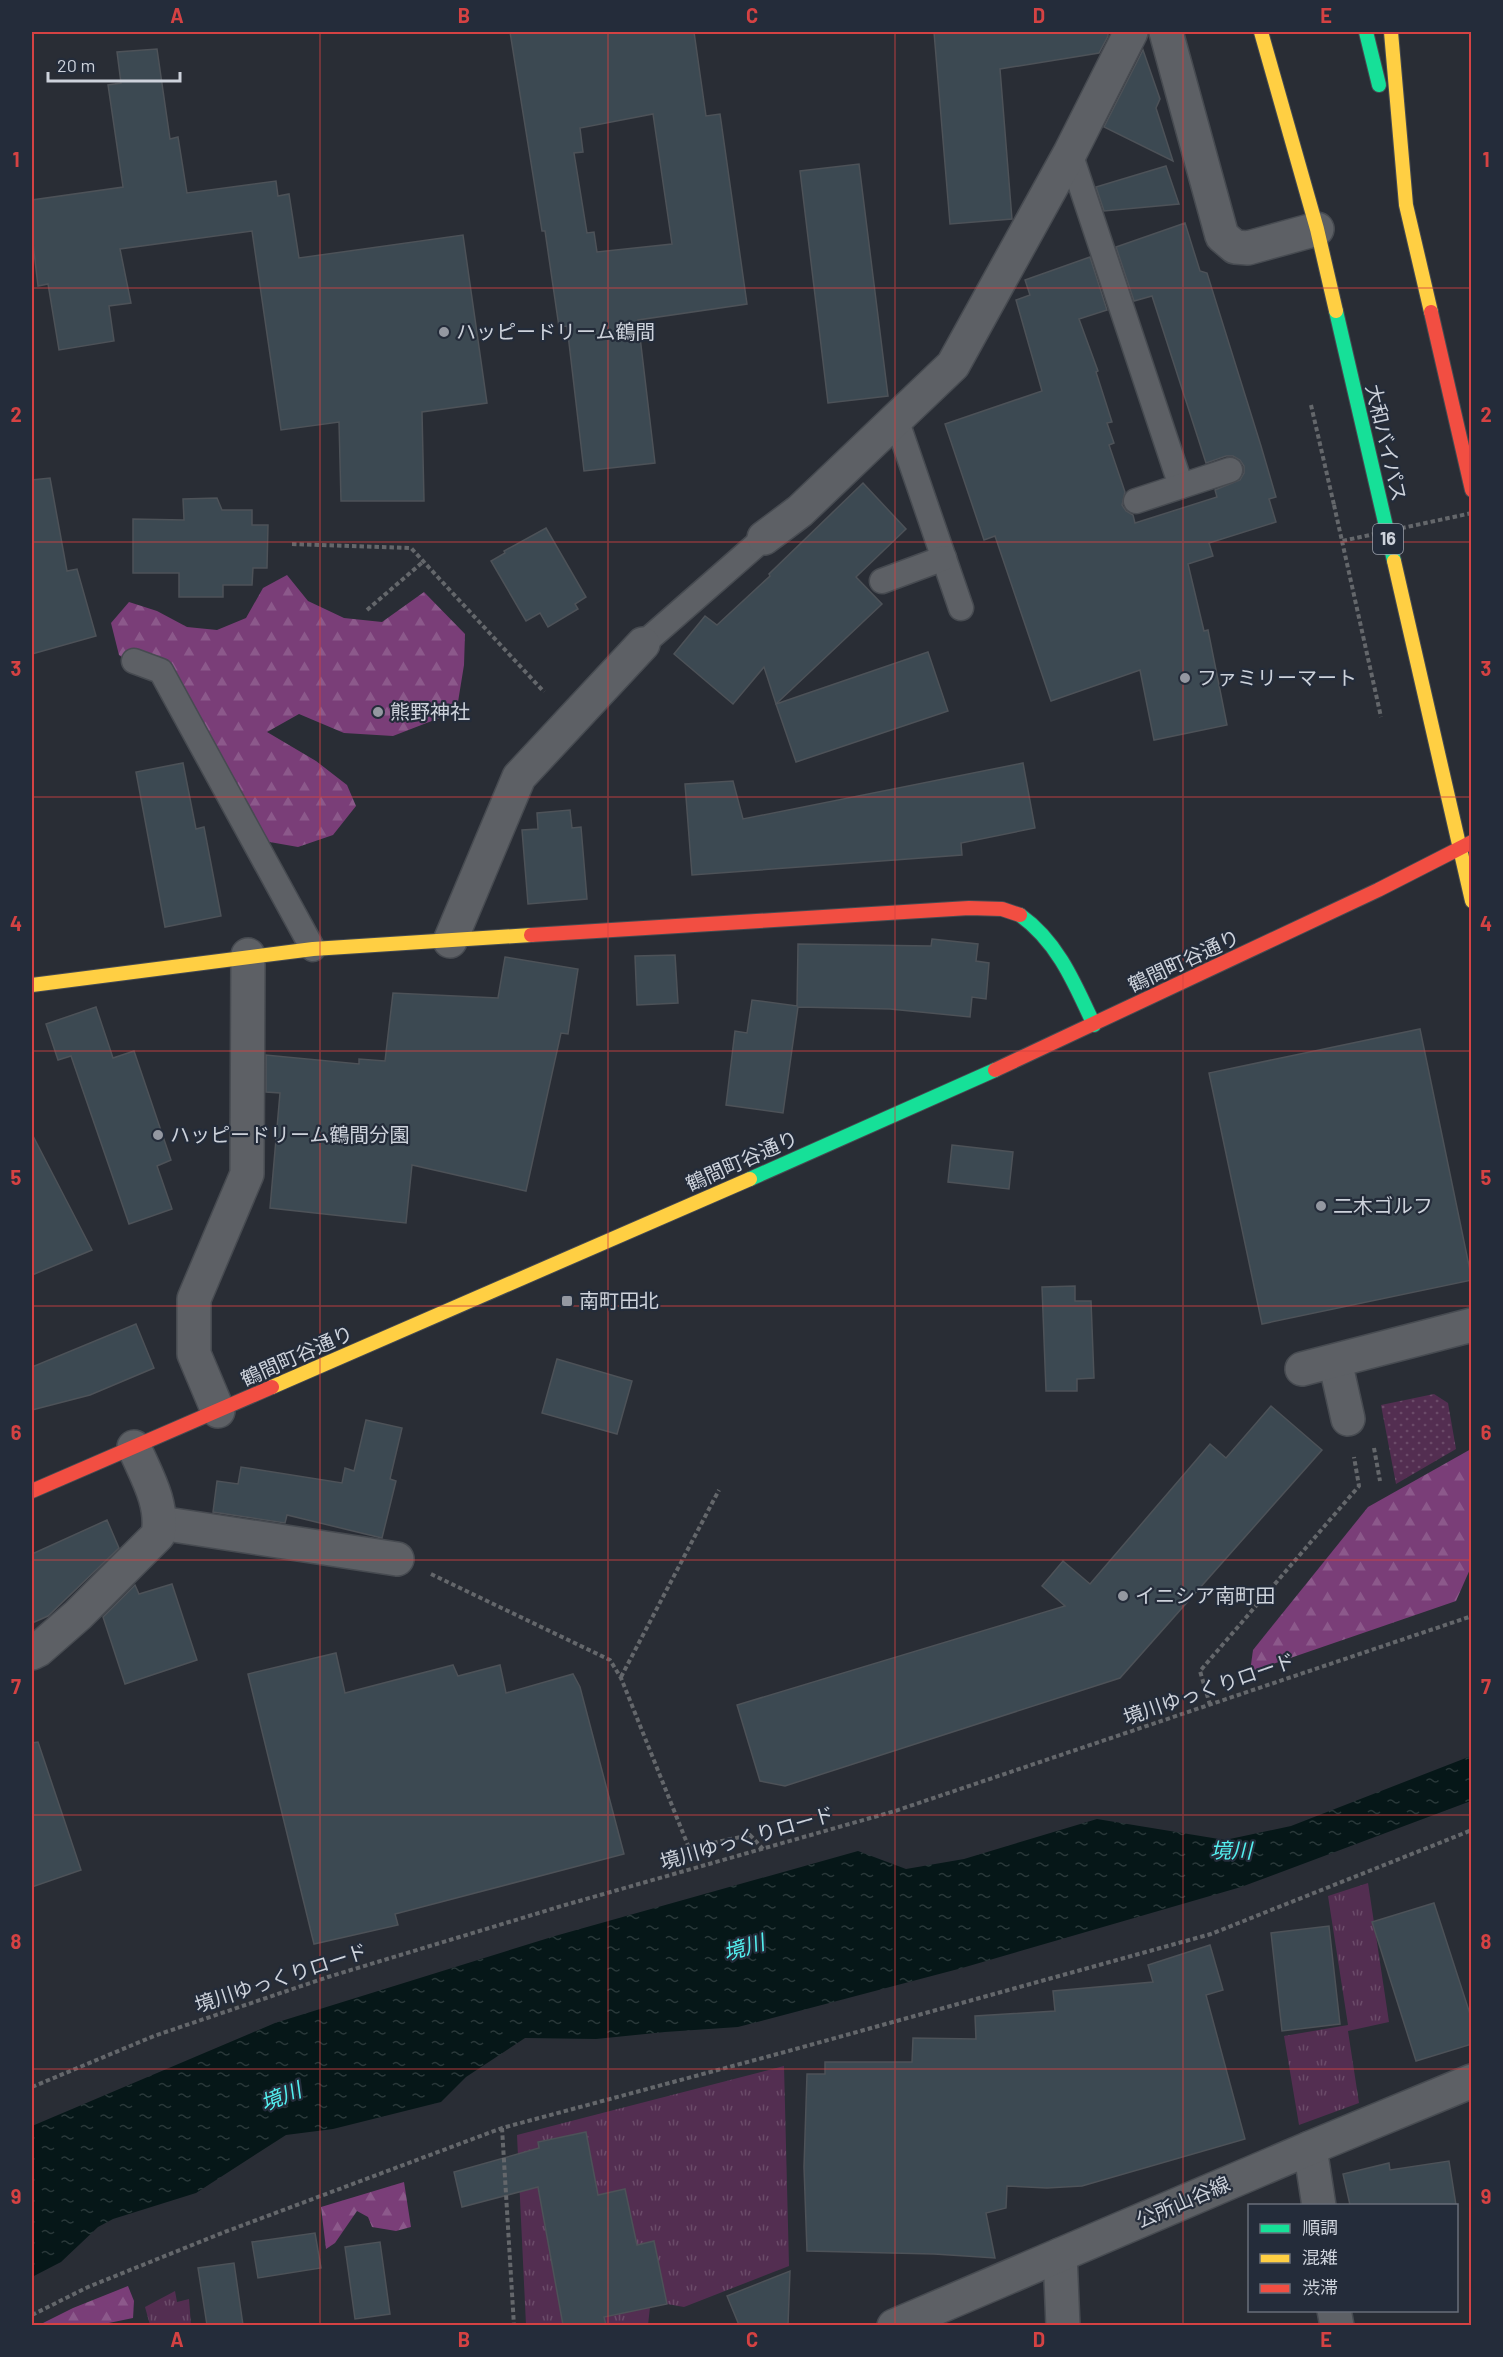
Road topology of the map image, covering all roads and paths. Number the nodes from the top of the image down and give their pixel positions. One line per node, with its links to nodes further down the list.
1 (1131, 32): 7 (street)
2 (1166, 32): 9 (street)
3 (1261, 32): 9 (main road, 大和バイパス / 16)
4 (1275, 32): 9 (main road)
5 (1366, 32): 8 (main road)
6 (1391, 32): 8 (main road)
7 (1070, 153): 11 (street); 13 (lane)
8 (1407, 205): 14 (main road)
9 (1317, 230): 29 (main road, 大和バイパス / 16)
10 (1311, 405): 18 (path, bridge)
11 (896, 419): 17 (street); 20 (lane)
12 (1230, 470): 13 (lane)
13 (1181, 486): 15 (lane)
14 (1472, 490)
15 (1136, 501)
16 (1472, 513): 18 (path, bridge)
17 (764, 538): 25 (lane)
18 (1342, 541): 28 (path)
19 (292, 544): 21 (path)
20 (944, 558): 22 (lane); 23 (lane)
21 (424, 561): 24 (path); 27 (path)
22 (882, 581)
23 (961, 608)
24 (367, 610)
25 (643, 644): 31 (street)
26 (134, 661): 32 (lane)
27 (531, 676)
28 (1381, 717)
29 (1466, 845): 30 (main road, 大和バイパス / 16); 35 (main road, 鶴間町谷通り)
30 (1472, 901)
31 (450, 941): 32 (main road); 35 (main road)
32 (313, 949): 33 (main road)
33 (248, 956): 34 (main road); 39 (street)
34 (32, 985)
35 (1094, 1025): 39 (main road, 鶴間町谷通り)
36 (1472, 1325): 37 (street)
37 (1335, 1361): 38 (street); 40 (street)
38 (1302, 1369)
39 (218, 1411): 41 (main road, 鶴間町谷通り)
40 (1348, 1419)
41 (134, 1447): 45 (main road, 鶴間町谷通り); 47 (street)
42 (1364, 1449): 43 (path)
43 (1380, 1481)
44 (1359, 1486): 52 (path)
45 (32, 1491)
46 (719, 1491): 51 (path)
47 (160, 1523): 48 (street); 50 (street)
48 (398, 1558): 51 (path)
49 (1472, 1616): 52 (path, 境川ゆっくりロード)
50 (32, 1653)
51 (621, 1678): 54 (path)
52 (1210, 1705): 54 (path, 境川ゆっくりロード)
53 (1472, 1830): 57 (path)
54 (763, 1849): 56 (path, 境川ゆっくりロード)
55 (1472, 2081): 58 (street, 公所山谷線)
56 (32, 2087)
57 (502, 2128): 61 (path); 62 (path)
58 (1310, 2148): 59 (street); 60 (street, 公所山谷線)
59 (1318, 2204)
60 (1060, 2255): 63 (street, 公所山谷線); 64 (street)
61 (32, 2315)
62 (514, 2325)
63 (894, 2325)
64 (1062, 2325)

